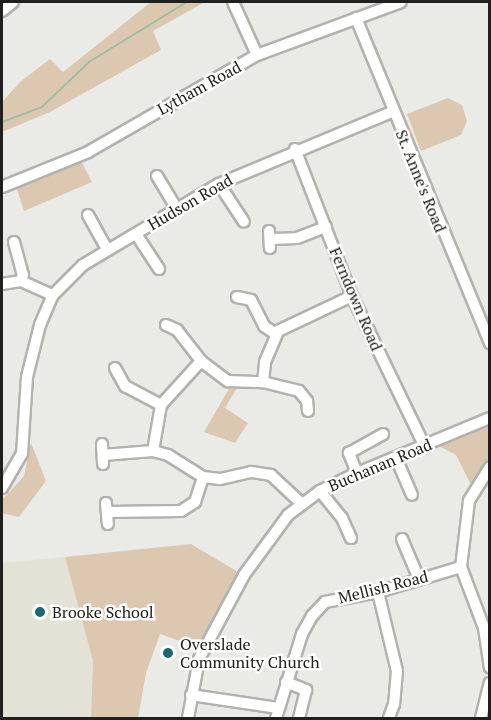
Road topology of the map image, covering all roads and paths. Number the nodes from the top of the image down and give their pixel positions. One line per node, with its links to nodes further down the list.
1 (13, 2): 4 (street)
2 (233, 2): 6 (street)
3 (401, 2): 5 (street, Lytham Road)
4 (2, 11)
5 (356, 18): 6 (street, Lytham Road); 7 (street, St. Anne's Road)
6 (257, 56): 11 (street, Lytham Road)
7 (392, 112): 8 (street, Hudson Road); 28 (street, St. Anne's Road)
8 (295, 149): 10 (street, Hudson Road); 15 (street, Ferndown Road)
9 (157, 184): 12 (street)
10 (219, 184): 12 (street, Hudson Road); 14 (street)
11 (2, 187)
12 (177, 209): 16 (street, Hudson Road)
13 (88, 215): 19 (street)
14 (245, 224)
15 (326, 227): 17 (street); 25 (street, Ferndown Road)
16 (136, 234): 19 (street, Hudson Road); 20 (street)
17 (270, 240)
18 (14, 242): 21 (street)
19 (107, 249): 23 (street, Hudson Road)
20 (159, 269)
21 (21, 281): 22 (street); 23 (street)
22 (2, 284)
23 (53, 295): 43 (street)
24 (245, 295): 27 (street)
25 (352, 296): 27 (street); 36 (street, Ferndown Road)
26 (175, 325): 29 (street)
27 (276, 334): 31 (street)
28 (489, 343)
29 (201, 361): 31 (street); 33 (street)
30 (115, 375): 33 (street)
31 (263, 382): 32 (street)
32 (310, 403)
33 (161, 405): 37 (street)
34 (489, 418): 36 (street, Buchanan Road)
35 (382, 434): 41 (street)
36 (425, 447): 39 (street, Buchanan Road)
37 (153, 451): 38 (street); 42 (street)
38 (103, 454)
39 (396, 458): 41 (street, Buchanan Road); 45 (street)
40 (489, 467): 50 (street)
41 (357, 473): 44 (street, Buchanan Road)
42 (203, 477): 46 (street); 47 (street)
43 (2, 488)
44 (320, 491): 46 (street, Buchanan Road); 48 (street)
45 (412, 495)
46 (301, 503): 56 (street, Buchanan Road)
47 (108, 513)
48 (351, 538)
49 (402, 538): 51 (street)
50 (461, 567): 51 (street, Mellish Road); 53 (street)
51 (419, 579): 52 (street, Mellish Road)
52 (378, 592): 54 (street, Mellish Road); 60 (street)
53 (489, 668)
54 (286, 682): 57 (street, Mellish Road); 59 (street)
55 (489, 683): 61 (street)
56 (190, 695): 57 (street); 58 (street, Buchanan Road)
57 (277, 713)
58 (188, 718)
59 (299, 718)
60 (389, 718)
61 (481, 718)

